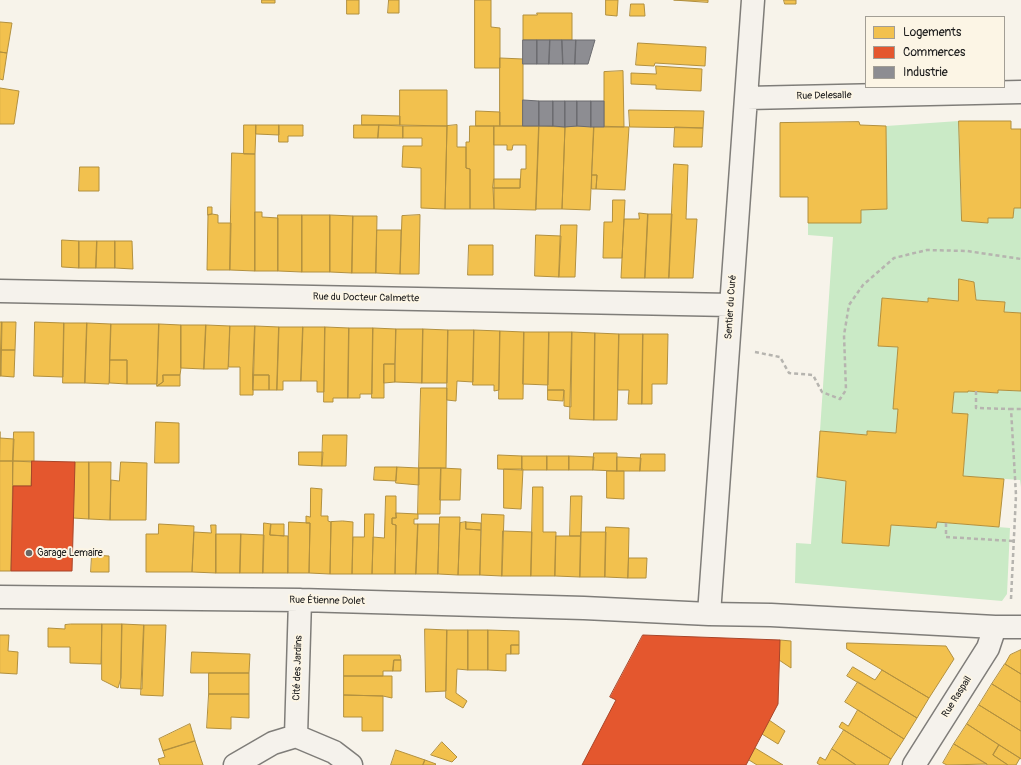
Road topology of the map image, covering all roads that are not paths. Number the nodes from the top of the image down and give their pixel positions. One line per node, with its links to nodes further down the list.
1 (753, 0): 3 (street, Sentier du Curé)
2 (1021, 92): 3 (street, Rue Delesalle)
3 (747, 98): 5 (street, Sentier du Curé)
4 (0, 291): 5 (street, Rue du Docteur Calmette)
5 (731, 305): 8 (street, Sentier du Curé)
6 (0, 597): 7 (street, Rue Étienne Dolet)
7 (300, 600): 8 (street, Rue Étienne Dolet); 10 (street, Cité des Jardins)
8 (709, 614): 9 (street, Rue Étienne Dolet)
9 (1009, 627): 13 (street, Rue Raspail)
10 (296, 736): 11 (street); 12 (street)
11 (235, 765)
12 (351, 765)
13 (914, 765)

